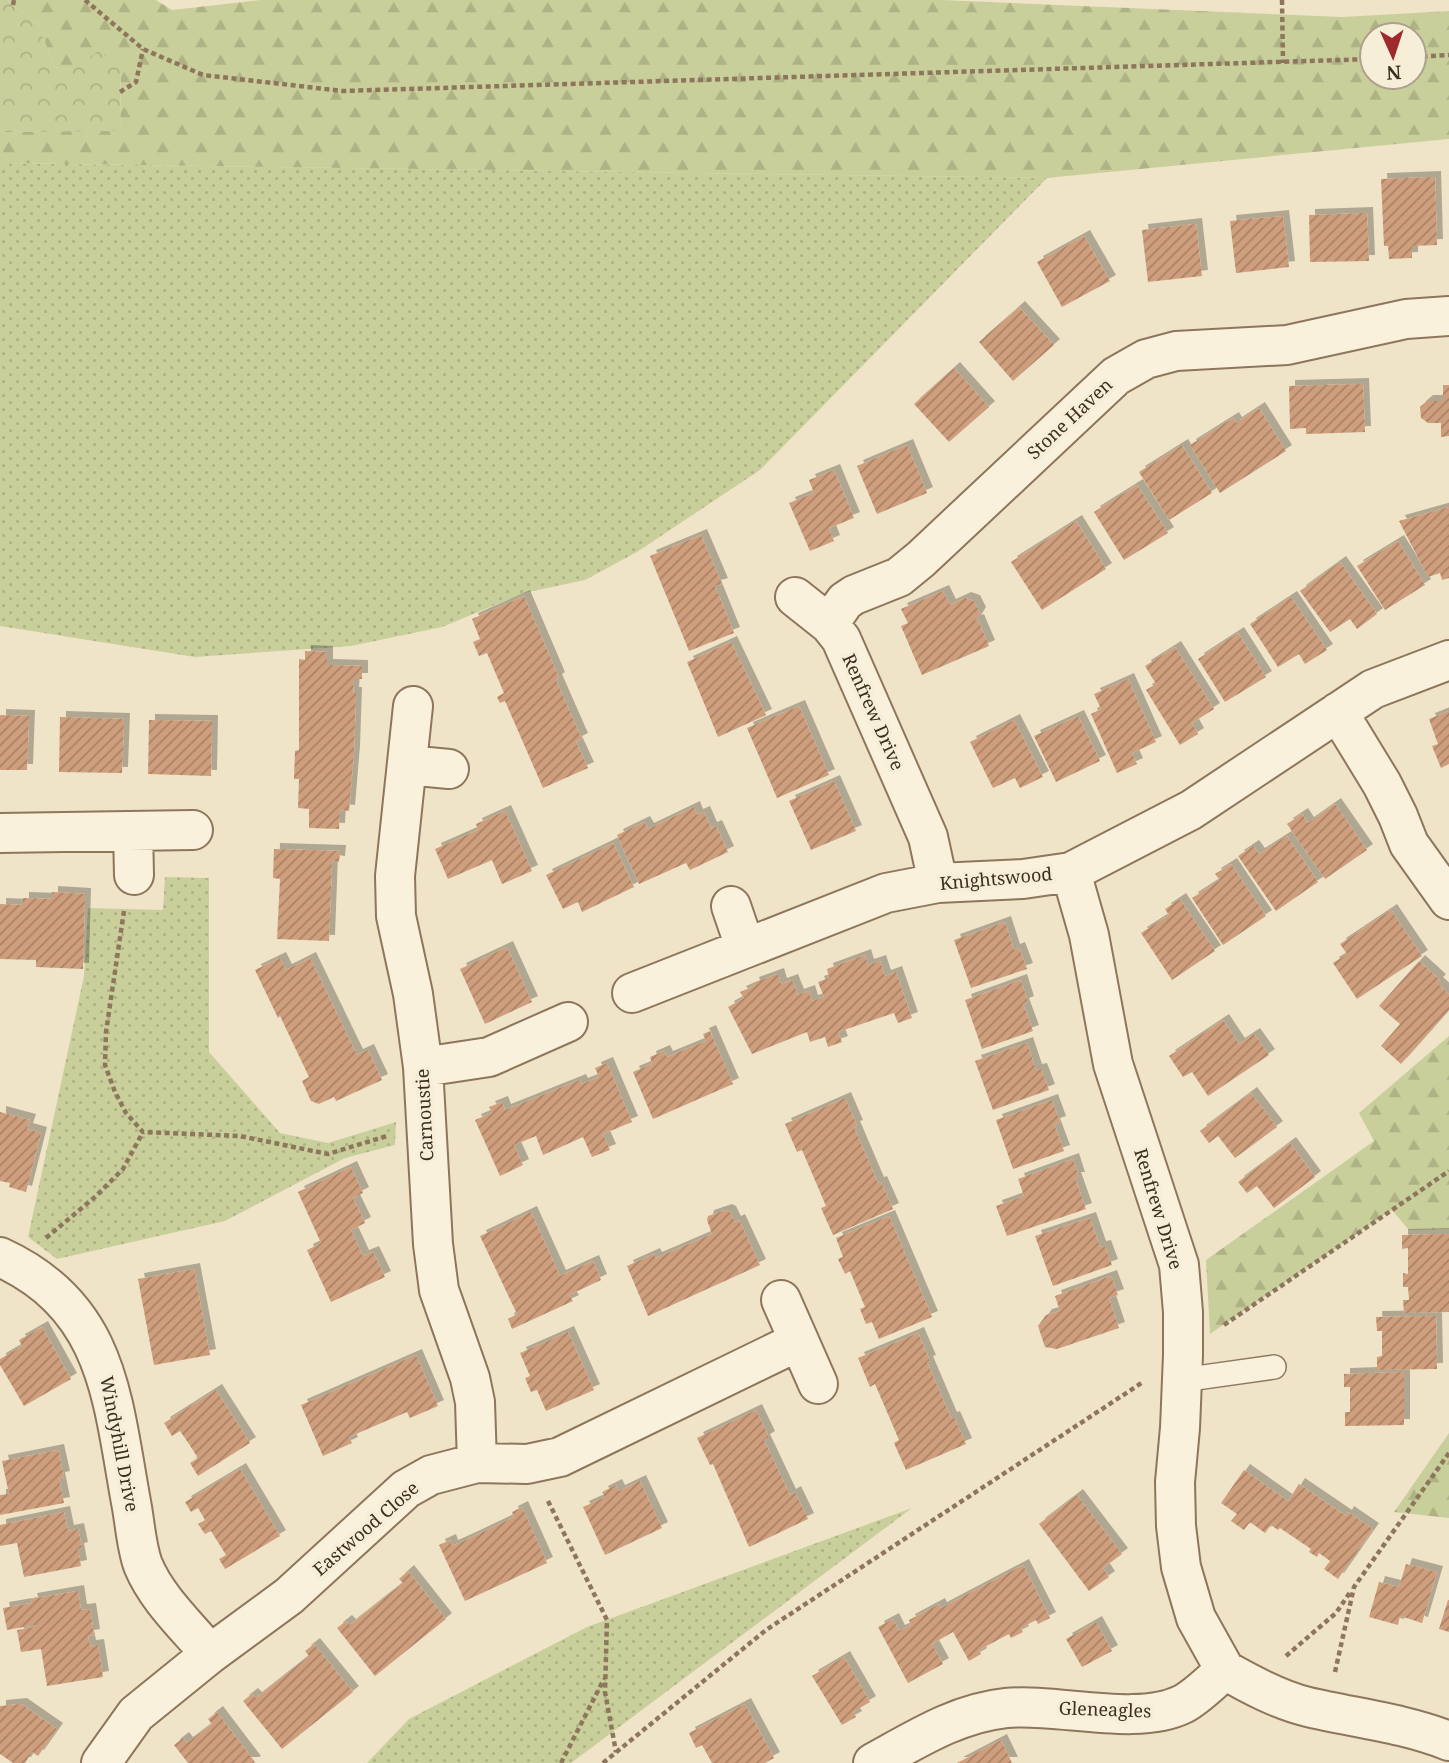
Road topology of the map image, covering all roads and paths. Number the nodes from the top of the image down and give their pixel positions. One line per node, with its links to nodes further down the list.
1 (85, 0): 3 (path)
2 (1282, 0): 7 (path)
3 (143, 49): 7 (path); 8 (path)
4 (1449, 55): 5 (path)
5 (1428, 56)
6 (1358, 60): 7 (path)
7 (1283, 64)
8 (120, 92)
9 (1449, 316): 11 (street, Stone Haven)
10 (795, 597): 11 (street, Renfrew Drive)
11 (829, 624): 22 (street, Renfrew Drive)
12 (1449, 660): 14 (street, Knightswood)
13 (413, 706): 15 (street, Carnoustie)
14 (1338, 712): 20 (street, Knightswood); 23 (street)
15 (407, 765): 16 (street); 28 (street, Carnoustie)
16 (449, 769)
17 (194, 830): 18 (street)
18 (133, 831): 19 (street); 21 (street)
19 (0, 833)
20 (1072, 872): 22 (street, Knightswood); 35 (street, Renfrew Drive)
21 (134, 875): 30 (path)
22 (938, 883): 25 (street, Knightswood)
23 (1445, 887)
24 (731, 906): 25 (street)
25 (746, 947): 26 (street, Knightswood)
26 (632, 993)
27 (568, 1022): 28 (street)
28 (424, 1067): 29 (street, Carnoustie)
29 (425, 1126): 30 (path); 39 (street, Carnoustie)
30 (143, 1132): 32 (path)
31 (1449, 1171): 35 (path)
32 (5, 1260): 42 (street, Windyhill Drive)
33 (781, 1300): 34 (street)
34 (799, 1341): 37 (street); 39 (street, Eastwood Close)
35 (1183, 1367): 36 (lane); 44 (street, Renfrew Drive); 47 (path)
36 (1274, 1367)
37 (818, 1384)
38 (1449, 1453): 41 (path)
39 (477, 1463): 42 (street, Eastwood Close)
40 (545, 1494): 43 (path)
41 (1354, 1587): 44 (path); 45 (path)
42 (210, 1654): 48 (street, Eastwood Close)
43 (606, 1675): 47 (path); 49 (path)
44 (1237, 1677): 45 (street); 51 (street, Gleneagles)
45 (1327, 1710): 46 (street)
46 (1449, 1741)
47 (616, 1752): 50 (path)
48 (101, 1763)
49 (561, 1763)
50 (603, 1763)
51 (873, 1763)

